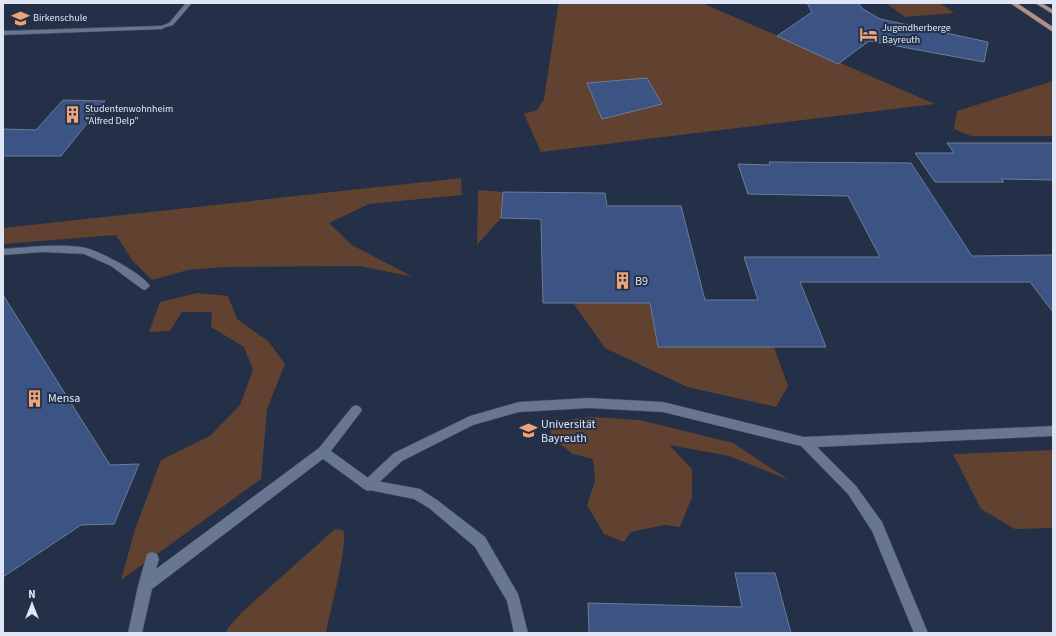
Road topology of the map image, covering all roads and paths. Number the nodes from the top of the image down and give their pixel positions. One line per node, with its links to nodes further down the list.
1 (189, 3): 6 (street)
2 (1013, 3): 5 (main road)
3 (1038, 3): 4 (main road)
4 (1053, 12)
5 (1053, 30)
6 (3, 33)
7 (3, 252): 8 (street)
8 (145, 286)
9 (356, 410): 12 (street)
10 (1053, 431): 11 (street)
11 (804, 442): 13 (street); 18 (street)
12 (323, 452): 13 (street); 15 (street)
13 (368, 485): 17 (street)
14 (152, 558): 15 (street)
15 (145, 586): 16 (street)
16 (135, 633)
17 (520, 633)
18 (921, 633)

